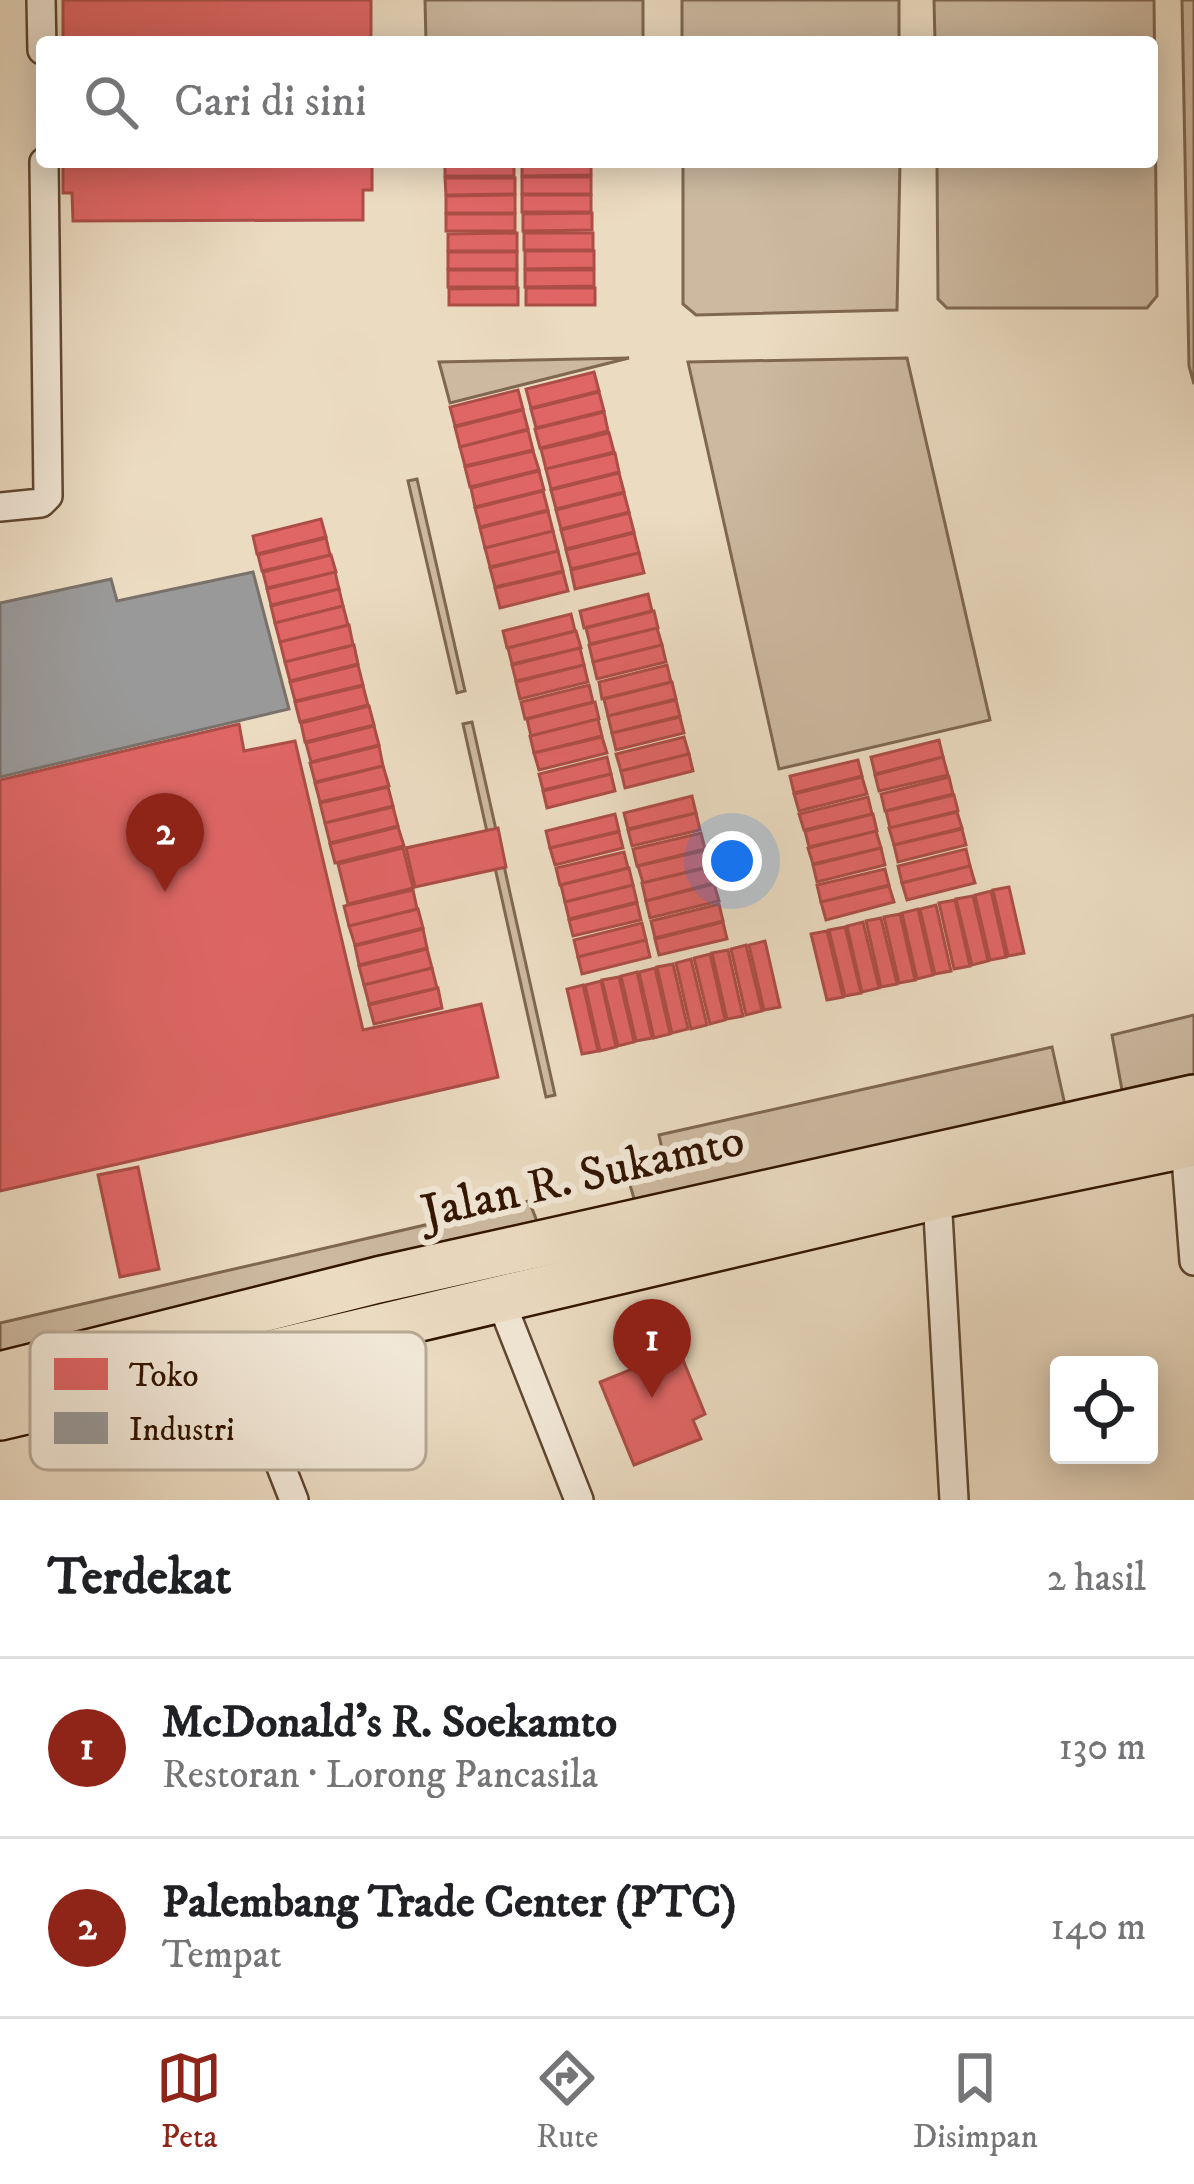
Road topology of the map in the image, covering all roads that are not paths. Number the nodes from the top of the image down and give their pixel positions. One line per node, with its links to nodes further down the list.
1 (41, 0): 2 (street)
2 (42, 36)
3 (44, 168): 4 (street)
4 (0, 507)
5 (1194, 1098): 10 (highway, Jalan R. Sukamto)
6 (1190, 1144): 7 (highway, Jalan R. Sukamto); 8 (street)
7 (937, 1196): 9 (highway, Jalan R. Sukamto); 19 (street)
8 (1194, 1261)
9 (500, 1299): 11 (highway, Jalan R. Sukamto); 18 (street)
10 (175, 1332)
11 (364, 1332)
12 (30, 1368): 13 (highway, Jalan R. Sukamto)
13 (0, 1376)
14 (30, 1410): 15 (highway, Jalan R. Sukamto)
15 (0, 1417)
16 (282, 1470): 17 (street)
17 (294, 1500)
18 (579, 1500)
19 (954, 1500)

